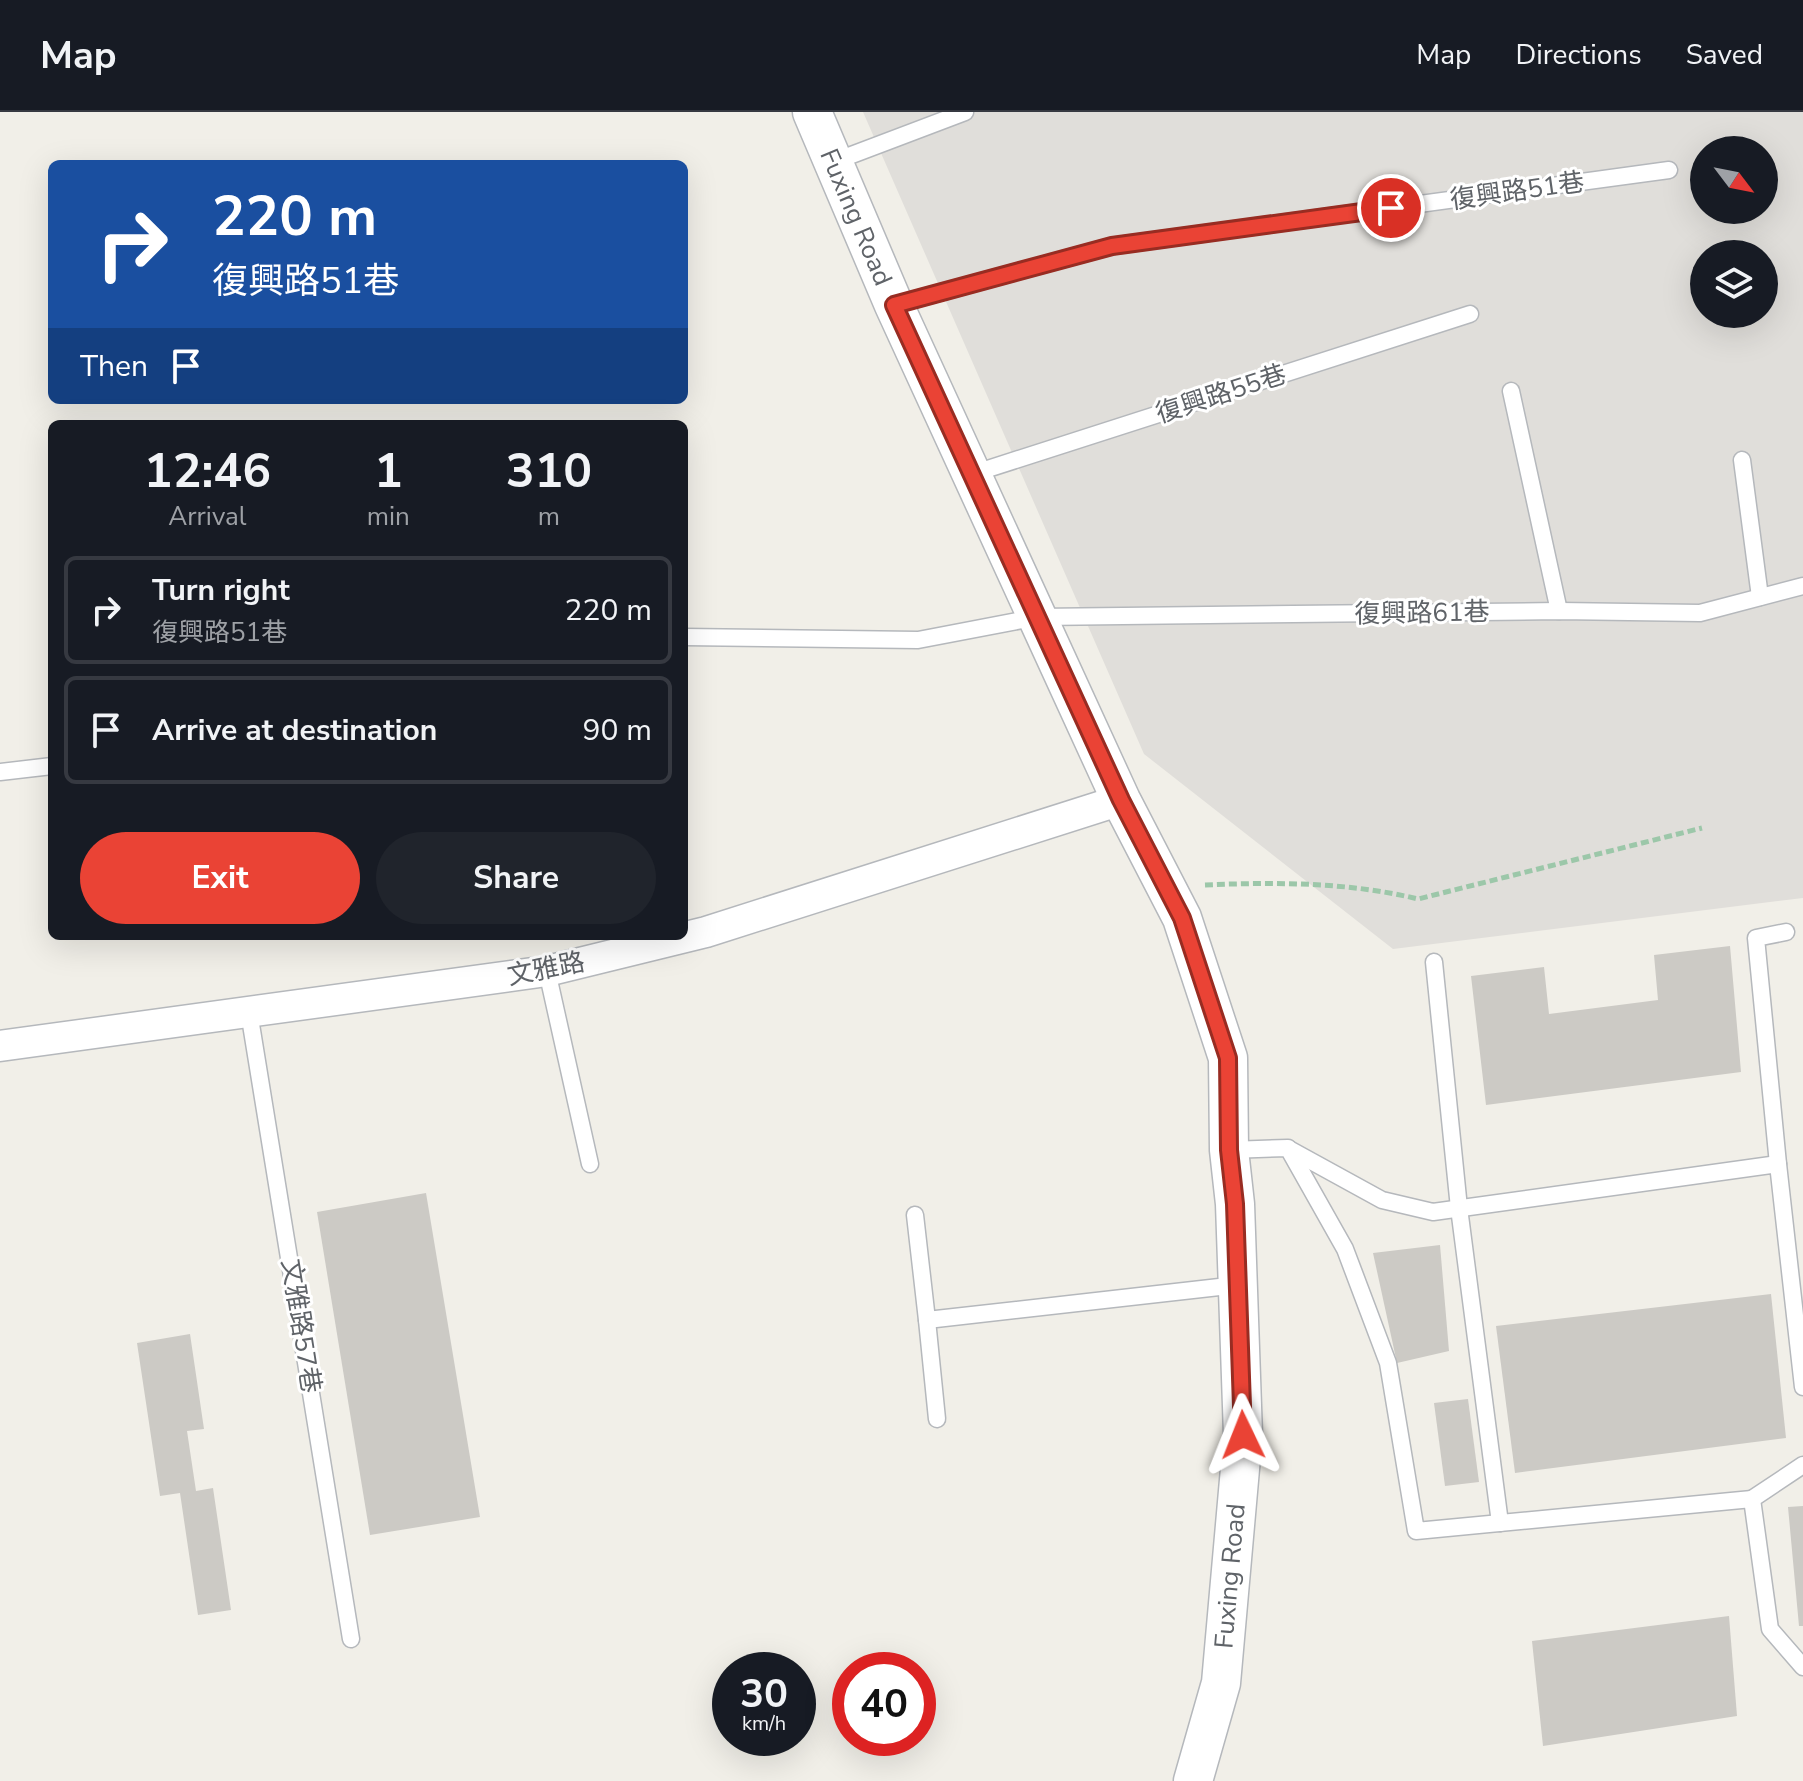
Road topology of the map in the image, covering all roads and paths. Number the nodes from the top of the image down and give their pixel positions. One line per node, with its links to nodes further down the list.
1 (812, 112): 3 (street, Fuxing Road)
2 (965, 112): 3 (lane)
3 (833, 162): 5 (street, Fuxing Road)
4 (1669, 170): 5 (lane, 復興路51巷)
5 (894, 305): 9 (street, Fuxing Road)
6 (1470, 314): 9 (lane, 復興路55巷)
7 (1511, 391): 12 (lane)
8 (1742, 460): 11 (lane)
9 (972, 474): 13 (street, Fuxing Road)
10 (1803, 586): 11 (lane, 復興路61巷)
11 (1760, 597): 12 (lane, 復興路61巷)
12 (1559, 611): 13 (lane, 復興路61巷)
13 (1038, 617): 14 (lane, 復興路61巷); 17 (street, Fuxing Road)
14 (688, 637)
15 (48, 766): 16 (lane)
16 (0, 772)
17 (1121, 800): 19 (street, Fuxing Road); 21 (street, 文雅路)
18 (1702, 828): 19 (path)
19 (1167, 887): 28 (street, Fuxing Road)
20 (1786, 932): 30 (lane)
21 (688, 936)
22 (673, 940): 24 (street, 文雅路)
23 (1434, 962): 31 (lane)
24 (547, 971): 25 (street, 文雅路); 29 (lane)
25 (249, 1012): 26 (street, 文雅路); 40 (lane, 文雅路57巷)
26 (0, 1046)
27 (1288, 1148): 28 (lane); 31 (lane); 39 (lane)
28 (1229, 1150): 33 (street, Fuxing Road)
29 (590, 1164)
30 (1778, 1164): 31 (lane); 35 (lane)
31 (1459, 1208): 39 (lane)
32 (915, 1215): 34 (lane)
33 (1238, 1285): 34 (lane); 42 (street, Fuxing Road)
34 (927, 1320): 36 (lane)
35 (1803, 1387)
36 (937, 1419)
37 (1803, 1465): 38 (lane)
38 (1752, 1499): 39 (lane); 41 (lane)
39 (1500, 1523)
40 (351, 1639)
41 (1803, 1667)
42 (1193, 1781)

